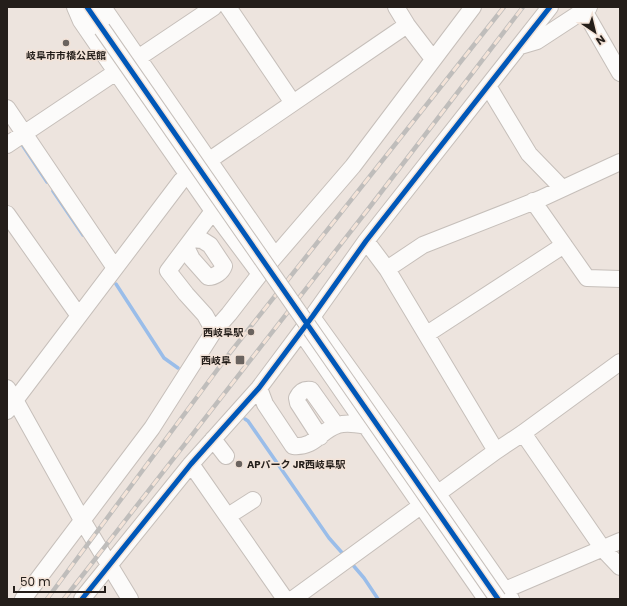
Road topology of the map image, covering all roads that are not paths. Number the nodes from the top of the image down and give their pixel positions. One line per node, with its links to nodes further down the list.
1 (76, 7): 14 (street)
2 (87, 7): 60 (street, bridge)
3 (103, 7): 12 (street)
4 (214, 7): 12 (street)
5 (228, 7): 17 (street)
6 (396, 7): 10 (street)
7 (473, 7): 13 (street)
8 (550, 7): 11 (street)
9 (585, 8): 11 (street); 15 (street)
10 (408, 25): 13 (street); 17 (street)
11 (520, 46): 16 (street)
12 (138, 58): 21 (street)
13 (433, 59): 30 (street)
14 (116, 72): 19 (street); 23 (street)
15 (620, 73)
16 (488, 86): 24 (street); 28 (street)
17 (293, 103): 21 (street)
18 (7, 108): 19 (street)
19 (24, 133): 20 (street); 31 (street)
20 (7, 144)
21 (208, 160): 23 (street); 30 (street)
22 (620, 162): 24 (street)
23 (189, 176): 26 (street); 31 (street)
24 (562, 188): 25 (street)
25 (533, 201): 29 (street); 32 (street)
26 (213, 211): 33 (street); 37 (street)
27 (7, 214): 35 (street)
28 (366, 242): 32 (street); 36 (street)
29 (564, 245): 34 (street); 39 (street)
30 (275, 256): 33 (street)
31 (116, 268): 35 (street)
32 (387, 269): 39 (street)
33 (260, 274): 37 (street)
34 (620, 279)
35 (79, 316): 42 (street)
36 (312, 317): 38 (street); 51 (street)
37 (214, 331): 55 (street)
38 (301, 332): 41 (street); 44 (street)
39 (427, 334): 48 (street)
40 (620, 362): 45 (street)
41 (259, 388): 46 (street); 47 (street)
42 (10, 400): 55 (street)
43 (336, 426): 44 (street); 46 (street); 46 (street)
44 (366, 426): 53 (street)
45 (523, 433): 48 (street); 57 (street)
46 (320, 437)
47 (213, 439): 49 (street); 50 (street)
48 (496, 451): 51 (street)
49 (226, 456)
50 (191, 464): 54 (street); 58 (street)
51 (438, 494): 53 (street); 60 (street)
52 (253, 500): 54 (street)
53 (422, 506): 65 (street); 66 (street)
54 (228, 516): 64 (street)
55 (82, 520): 58 (street); 61 (street)
56 (620, 541): 57 (street)
57 (603, 549): 59 (street); 60 (street)
58 (110, 564): 62 (street); 63 (street)
59 (620, 567)
60 (504, 596)
61 (23, 599)
62 (82, 599)
63 (130, 599)
64 (285, 599)
65 (293, 599)
66 (486, 599)

